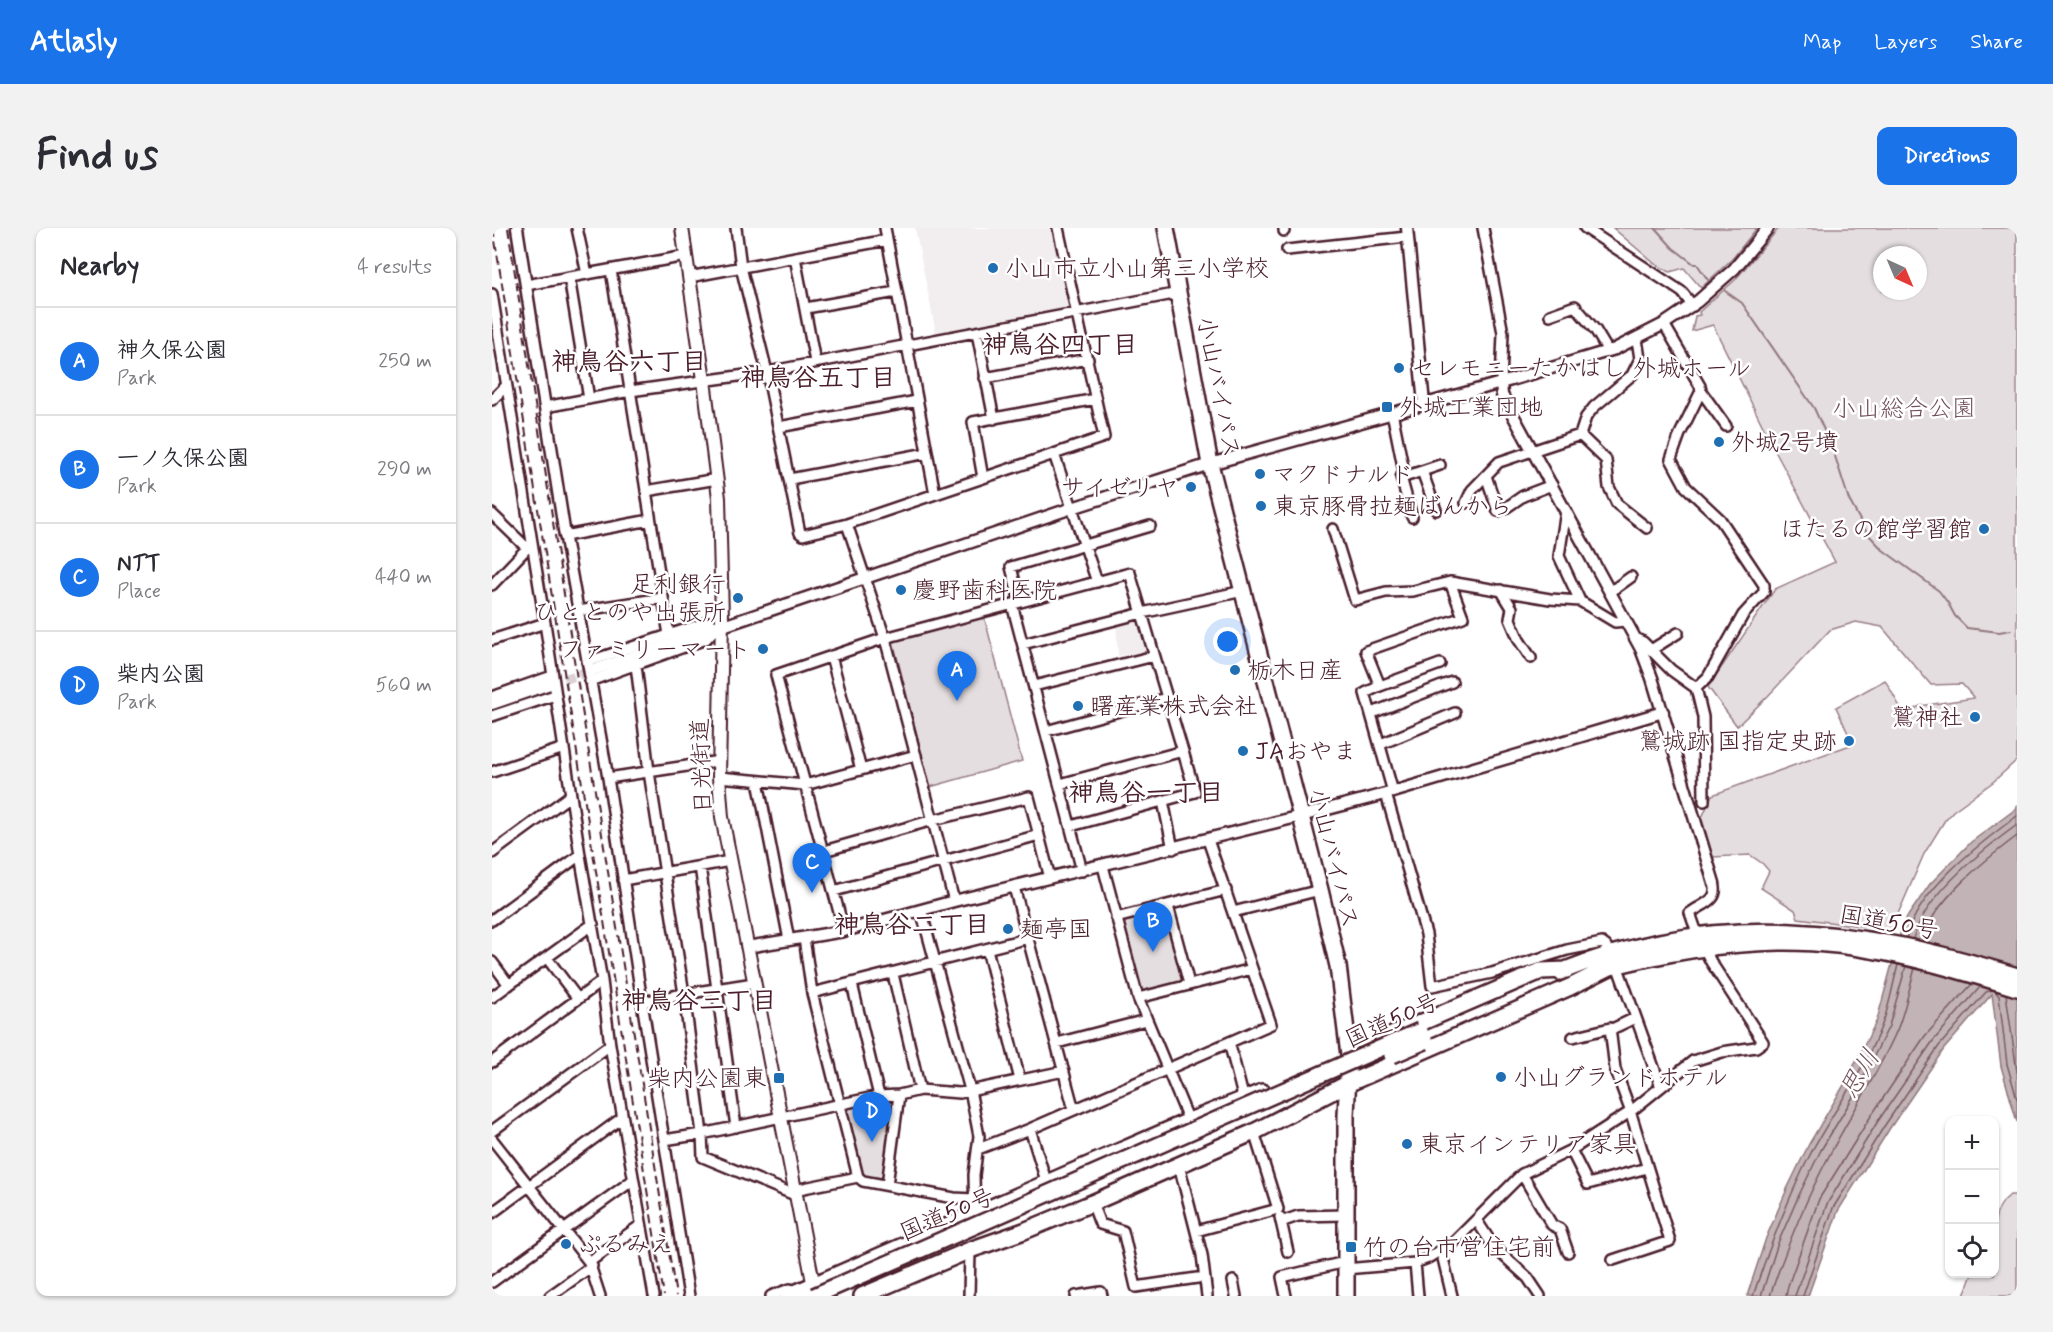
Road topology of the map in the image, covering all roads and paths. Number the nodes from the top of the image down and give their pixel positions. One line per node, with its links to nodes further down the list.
1 (517, 228): 21 (street)
2 (577, 228): 18 (street)
3 (682, 228): 14 (main road, 日光街道)
4 (736, 228): 16 (street)
5 (885, 228): 12 (street)
6 (1058, 228): 27 (street)
7 (1166, 228): 23 (highway, 小山バイパス)
8 (1483, 228): 40 (street)
9 (1585, 228): 25 (street)
10 (1768, 228): 25 (street)
11 (1407, 233): 13 (street); 48 (street)
12 (887, 240): 15 (street); 22 (street)
13 (1287, 250)
14 (686, 256): 17 (street); 20 (main road, 日光街道)
15 (795, 257): 16 (street); 26 (street)
16 (741, 267): 20 (street); 37 (street)
17 (611, 270): 18 (street); 42 (street)
18 (587, 274): 19 (street)
19 (569, 277): 21 (street); 44 (street)
20 (689, 277): 39 (main road, 日光街道)
21 (526, 285): 49 (street)
22 (896, 292): 26 (street); 33 (street)
23 (1179, 293): 27 (street); 58 (highway, 小山バイパス)
24 (492, 294): 29 (street)
25 (1693, 306): 30 (street)
26 (806, 308): 36 (street)
27 (1077, 313): 31 (street); 35 (street)
28 (1550, 315): 34 (street)
29 (494, 321): 41 (street)
30 (1664, 324): 32 (street); 43 (street)
31 (977, 333): 33 (street); 38 (street)
32 (1638, 339): 34 (street); 54 (street)
33 (907, 346): 36 (street); 47 (street)
34 (1608, 351): 40 (street)
35 (1088, 358): 38 (street); 45 (street)
36 (814, 362): 37 (street)
37 (767, 372): 39 (street); 53 (street)
38 (985, 378): 51 (street)
39 (704, 380): 42 (street); 63 (main road, 日光街道)
40 (1500, 383): 48 (street); 55 (street)
41 (506, 386): 46 (street); 81 (street)
42 (630, 391): 44 (street); 67 (street)
43 (1701, 391): 52 (street); 117 (street)
44 (589, 399): 49 (street)
45 (1096, 399): 51 (street); 57 (street)
46 (492, 400)
47 (917, 401): 53 (street); 56 (street)
48 (1424, 404): 50 (street)
49 (544, 407): 80 (street)
50 (1392, 412): 58 (street); 61 (street)
51 (994, 418): 64 (street)
52 (1726, 426)
53 (779, 427): 65 (street)
54 (1580, 435): 55 (street); 78 (street)
55 (1533, 449): 62 (street); 66 (street)
56 (927, 453): 65 (street); 68 (street)
57 (1054, 454): 64 (street); 70 (street)
58 (1210, 464): 70 (street); 89 (highway, 小山バイパス)
59 (1440, 465): 60 (street)
60 (1422, 471): 61 (street); 71 (street)
61 (1404, 472): 74 (street)
62 (1486, 476): 66 (street); 69 (street)
63 (717, 478): 67 (street); 98 (main road, 日光街道)
64 (983, 478): 68 (street)
65 (790, 479): 76 (street)
66 (1552, 485): 72 (street)
67 (646, 491): 75 (street)
68 (935, 494): 76 (street)
69 (1467, 502)
70 (1072, 508): 82 (street); 84 (street)
71 (1436, 510)
72 (1566, 511): 90 (street); 92 (street)
73 (492, 514): 81 (street)
74 (1412, 517)
75 (650, 520): 80 (street); 91 (street)
76 (847, 524): 84 (street)
77 (1150, 526): 82 (street)
78 (1647, 528)
79 (1333, 529): 86 (street)
80 (565, 536): 94 (street)
81 (530, 545): 87 (street); 97 (street)
82 (1085, 546): 85 (street); 93 (street)
83 (1631, 577): 90 (street)
84 (865, 578): 98 (street); 101 (street)
85 (1097, 582): 93 (street); 95 (street)
86 (1450, 582): 88 (street); 116 (street)
87 (492, 585)
88 (1501, 590): 92 (street); 108 (street)
89 (1243, 591): 95 (street); 144 (highway, 小山バイパス)
90 (1610, 592): 96 (street)
91 (663, 598): 94 (street); 100 (street)
92 (1580, 601): 96 (street)
93 (1016, 603): 101 (street); 104 (street)
94 (578, 611): 111 (street)
95 (1142, 613): 104 (street); 107 (street)
96 (1626, 621): 102 (street)
97 (545, 623): 103 (street); 112 (street)
98 (719, 626): 100 (street); 110 (street); 111 (street); 131 (main road, 日光街道)
99 (1678, 633): 105 (street)
100 (669, 635): 111 (street)
101 (885, 638): 106 (street); 130 (street)
102 (1636, 639): 105 (street); 123 (street)
103 (492, 640)
104 (1023, 644): 115 (street)
105 (1651, 650): 117 (street)
106 (831, 656): 132 (street); 139 (street)
107 (1154, 656): 115 (street); 120 (street)
108 (1530, 658)
109 (1440, 664): 116 (street)
110 (636, 665): 113 (street); 134 (street)
111 (590, 666): 113 (street)
112 (551, 680): 118 (street); 119 (street); 121 (street)
113 (590, 681): 136 (street)
114 (1452, 682): 122 (street)
115 (1034, 686): 126 (street)
116 (1380, 686): 122 (street)
117 (1696, 688): 143 (street)
118 (555, 695): 125 (street); 128 (street)
119 (492, 697)
120 (1167, 698): 126 (street); 129 (street)
121 (492, 704)
122 (1371, 712): 127 (street)
123 (1663, 712): 140 (street); 161 (street)
124 (1455, 713): 127 (street)
125 (492, 716)
126 (1046, 731): 138 (street)
127 (1380, 744): 140 (street)
128 (564, 748): 133 (street); 141 (street)
129 (1183, 751): 138 (street); 142 (street)
130 (916, 755): 132 (street); 145 (street)
131 (720, 761): 134 (street); 135 (main road, 日光街道)
132 (861, 770): 139 (street)
133 (492, 772)
134 (649, 772): 136 (street); 158 (street)
135 (719, 777): 137 (street); 154 (main road, 日光街道)
136 (608, 778): 160 (street)
137 (758, 781): 139 (street); 177 (street)
138 (1060, 784): 146 (street)
139 (805, 785): 150 (street)
140 (1389, 793): 144 (street); 184 (street)
141 (571, 795): 151 (street); 152 (street)
142 (1162, 801): 146 (street); 149 (street)
143 (1704, 801)
144 (1301, 816): 148 (street); 164 (highway, 小山バイパス)
145 (933, 820): 147 (street); 150 (street); 153 (street)
146 (1071, 826): 157 (street)
147 (1039, 835): 153 (street); 159 (street)
148 (1208, 840): 149 (street); 163 (street)
149 (1173, 849): 156 (street)
150 (824, 851): 165 (street)
151 (492, 854)
152 (580, 855): 171 (street); 172 (street)
153 (945, 860): 165 (street); 166 (street)
154 (730, 861): 155 (street); 179 (main road, 日光街道)
155 (700, 866): 158 (street); 195 (street)
156 (1103, 866): 157 (street); 170 (street)
157 (1082, 871): 159 (street)
158 (664, 872): 160 (street); 197 (street)
159 (1050, 878): 162 (street)
160 (623, 880): 201 (street)
161 (1714, 883): 178 (street)
162 (1014, 887): 166 (street); 175 (street)
163 (1226, 890): 167 (street); 169 (street)
164 (1320, 890): 169 (street); 210 (highway, 小山バイパス)
165 (834, 891): 173 (street)
166 (954, 901): 168 (street)
167 (1168, 906): 170 (street); 192 (street)
168 (921, 910): 173 (street); 182 (street)
169 (1233, 912): 185 (street)
170 (1116, 918): 199 (street)
171 (492, 920)
172 (593, 924): 181 (street); 189 (street)
173 (844, 931): 174 (street)
174 (804, 938): 177 (street); 196 (street)
175 (1029, 938): 180 (street); 208 (street)
176 (1817, 938): 178 (highway, 国道50号); 188 (highway, 国道50号); 194 (highway, 国道50号)
177 (789, 940): 179 (street)
178 (1701, 942): 184 (highway, 国道50号); 216 (street)
179 (747, 947): 190 (main road, 日光街道)
180 (987, 949): 182 (street); 214 (street)
181 (547, 958): 193 (street); 200 (street)
182 (936, 961): 187 (street); 218 (street)
183 (492, 962): 193 (street)
184 (1612, 963): 186 (highway, 国道50号); 202 (street); 205 (highway, 国道50号); 215 (highway)
185 (1252, 969): 192 (street); 207 (street)
186 (1567, 970): 205 (highway, 国道50号); 210 (highway)
187 (893, 974): 191 (street); 217 (street)
188 (2017, 976)
189 (602, 981): 200 (street); 209 (street)
190 (754, 983): 195 (street); 225 (main road, 日光街道)
191 (852, 984): 196 (street); 220 (street)
192 (1189, 984): 199 (street)
193 (509, 985): 198 (street)
194 (2017, 988)
195 (716, 990): 197 (street); 228 (street)
196 (812, 993): 222 (street)
197 (684, 994): 201 (street); 232 (street)
198 (492, 997)
199 (1138, 998): 203 (street)
200 (578, 999): 211 (street)
201 (642, 1002): 234 (street)
202 (1635, 1018): 204 (street); 216 (street)
203 (1146, 1020): 208 (street); 212 (street)
204 (1610, 1029): 206 (street); 224 (street)
205 (1422, 1036): 268 (highway, 国道50号, bridge); 276 (highway, 国道50号, bridge)
206 (1573, 1037)
207 (1229, 1042): 212 (street); 221 (street)
208 (1057, 1043): 213 (street)
209 (610, 1045): 226 (street); 230 (street)
210 (1349, 1055): 215 (highway, 小山バイパス); 221 (highway)
211 (492, 1062)
212 (1167, 1070): 223 (street); 227 (street)
213 (1064, 1071): 214 (street); 223 (street)
214 (1020, 1080): 218 (street)
215 (1347, 1084): 231 (highway); 251 (highway, 小山バイパス)
216 (1661, 1087): 224 (street)
217 (920, 1090): 218 (street); 219 (street)
218 (970, 1090): 235 (street)
219 (899, 1095): 220 (street); 244 (street)
220 (879, 1096): 222 (street)
221 (1244, 1100): 227 (highway)
222 (841, 1105): 225 (street); 240 (street)
223 (1074, 1110): 229 (street)
224 (1630, 1112): 236 (street); 238 (street)
225 (780, 1117): 228 (street); 245 (main road, 日光街道)
226 (622, 1118): 241 (street); 243 (street)
227 (1189, 1121): 242 (highway)
228 (736, 1127): 232 (street)
229 (1030, 1130): 235 (street); 242 (street)
230 (492, 1131)
231 (1254, 1132): 237 (highway); 248 (street)
232 (702, 1134): 234 (street); 245 (street)
233 (492, 1139): 243 (street)
234 (664, 1140): 274 (street)
235 (978, 1149): 246 (street)
236 (1571, 1150): 238 (street); 239 (street)
237 (1179, 1165): 247 (highway); 256 (street)
238 (1647, 1168): 261 (street)
239 (1522, 1174): 252 (street); 260 (street)
240 (858, 1177): 244 (street); 245 (street)
241 (633, 1180): 254 (street); 255 (street)
242 (1047, 1184): 250 (highway)
243 (529, 1185): 249 (street); 255 (street)
244 (887, 1185): 246 (street)
245 (795, 1193): 268 (main road, 日光街道)
246 (973, 1199): 250 (street)
247 (1092, 1203): 257 (highway); 265 (street)
248 (1278, 1209): 253 (street); 256 (street)
249 (492, 1213)
250 (975, 1215): 268 (highway)
251 (1346, 1215): 253 (street); 264 (highway, 小山バイパス)
252 (1477, 1221): 258 (street); 270 (street)
253 (1281, 1222): 259 (street)
254 (641, 1225): 263 (street); 273 (street)
255 (564, 1230): 263 (street); 267 (street)
256 (1196, 1231): 265 (street)
257 (970, 1250): 277 (highway); 278 (street)
258 (1441, 1250): 262 (street); 286 (street)
259 (1288, 1252)
260 (1568, 1252)
261 (1613, 1260)
262 (1415, 1263): 264 (street); 285 (street)
263 (590, 1264): 271 (street); 272 (street)
264 (1345, 1265): 283 (street); 284 (highway, 小山バイパス)
265 (1204, 1277): 281 (street)
266 (1233, 1281): 282 (street)
267 (492, 1282)
268 (815, 1292): 269 (highway)
269 (793, 1294): 275 (street)
270 (1536, 1295)
271 (550, 1296)
272 (600, 1296)
273 (654, 1296)
274 (689, 1296)
275 (771, 1296)
276 (840, 1296)
277 (862, 1296)
278 (969, 1296)
279 (1076, 1296): 280 (street)
280 (1102, 1296)
281 (1207, 1296)
282 (1236, 1296)
283 (1286, 1296)
284 (1346, 1296)
285 (1418, 1296)
286 (1452, 1296)

